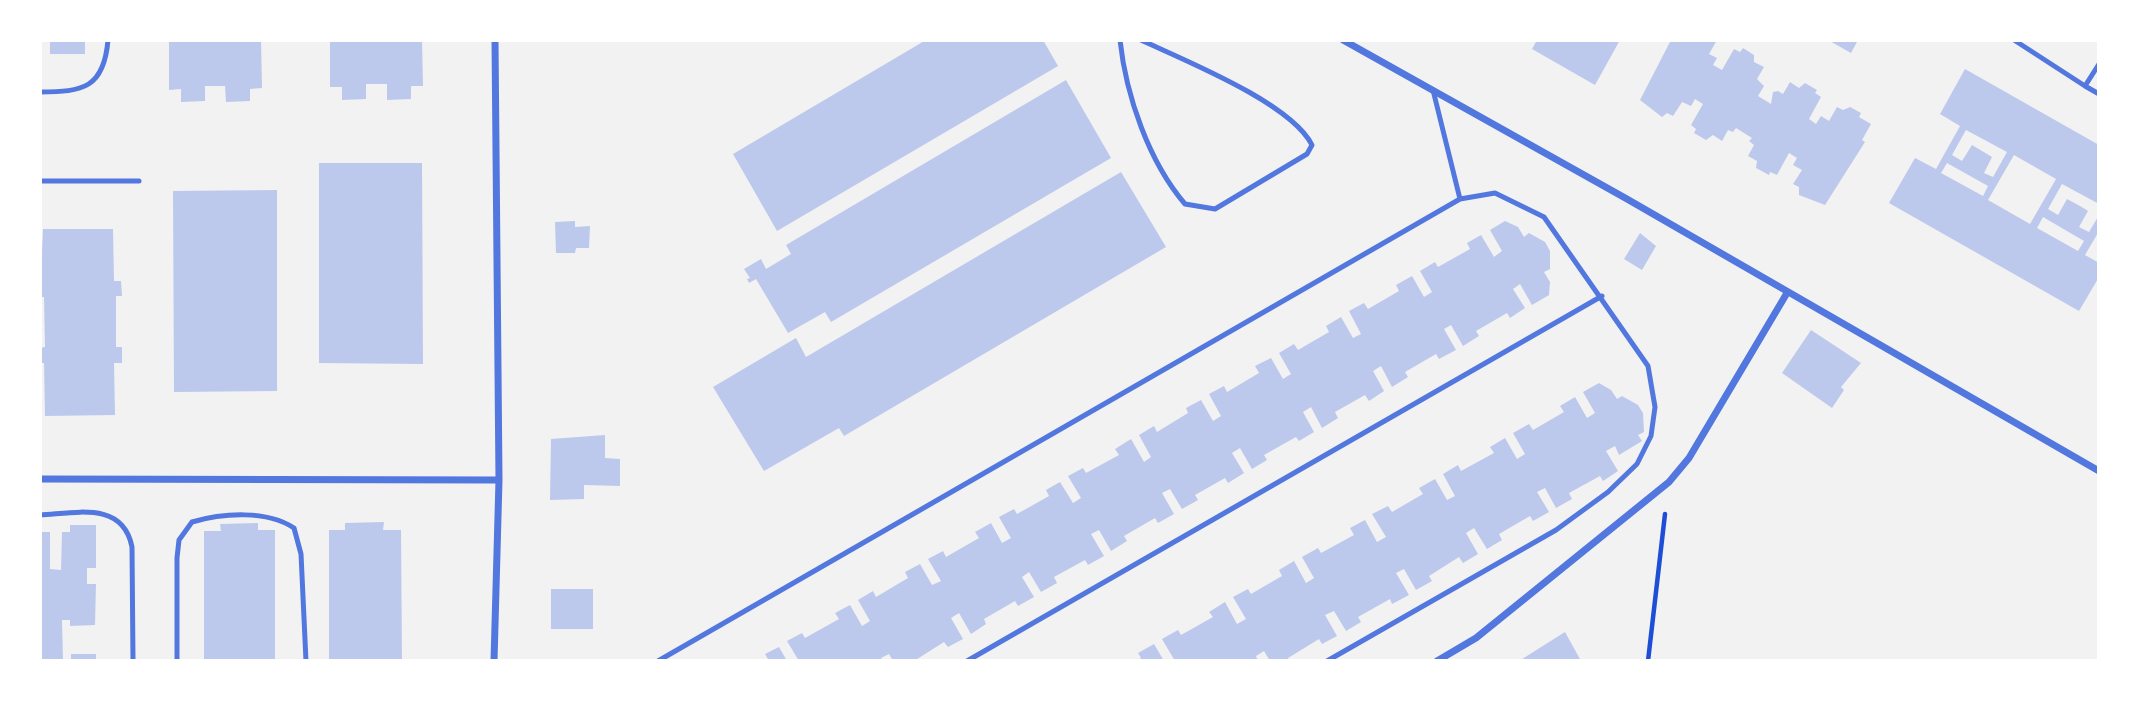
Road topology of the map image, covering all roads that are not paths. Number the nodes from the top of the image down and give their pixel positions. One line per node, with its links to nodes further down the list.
1 (108, 40): 10 (lane)
2 (495, 40): 19 (street)
3 (1120, 40): 4 (lane)
4 (1141, 40)
5 (1343, 40): 9 (street)
6 (2014, 40): 8 (lane)
7 (2099, 64): 8 (lane)
8 (2085, 86): 11 (lane)
9 (1433, 90): 14 (lane); 15 (street)
10 (40, 92)
11 (2099, 94)
12 (40, 181): 13 (lane)
13 (139, 181)
14 (1460, 199): 16 (lane); 25 (lane)
15 (1787, 293): 17 (street); 28 (street)
16 (1602, 296): 26 (lane); 27 (lane)
17 (2099, 471)
18 (40, 479): 19 (street)
19 (499, 480): 24 (street)
20 (40, 515): 21 (lane)
21 (132, 661)
22 (177, 661): 23 (lane)
23 (306, 661)
24 (494, 661)
25 (658, 661)
26 (967, 661)
27 (1326, 661)
28 (1437, 661)

